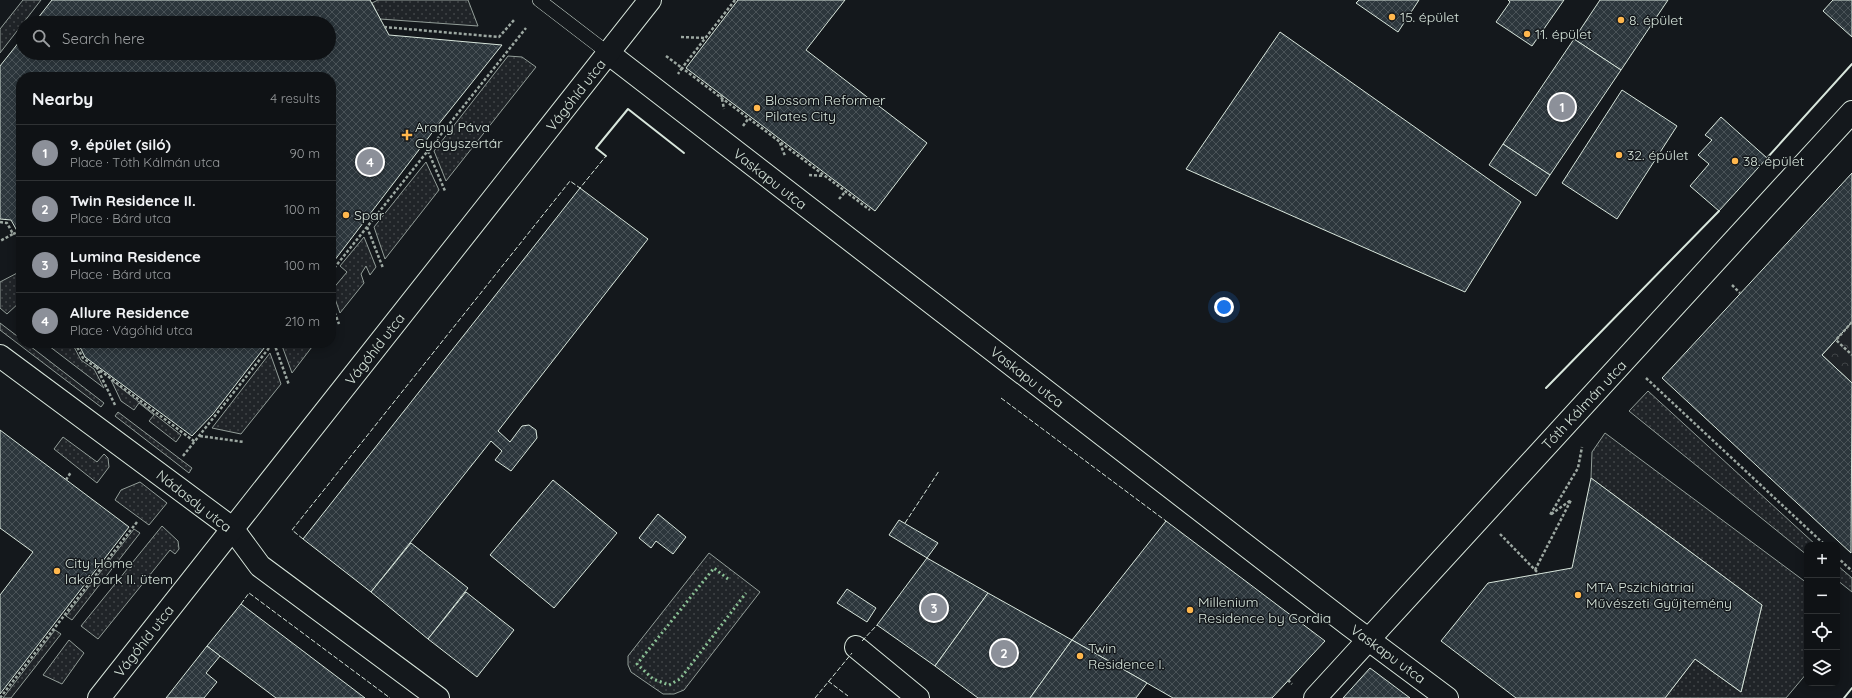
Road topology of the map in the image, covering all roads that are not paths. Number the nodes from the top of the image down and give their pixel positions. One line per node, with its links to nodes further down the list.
1 (539, 0): 3 (lane)
2 (650, 0): 3 (street, Vágóhíd utca)
3 (608, 53): 6 (street, Vágóhíd utca); 7 (street, Vaskapu utca)
4 (1852, 112): 7 (street, Tóth Kálmán utca)
5 (0, 356): 6 (street, Nádasdy utca)
6 (232, 528): 9 (street, Vágóhíd utca); 10 (street, Nádasdy utca)
7 (1368, 640): 12 (street, Tóth Kálmán utca); 13 (street, Vaskapu utca)
8 (856, 647): 11 (street)
9 (99, 698)
10 (438, 698)
11 (918, 698)
12 (1315, 698)
13 (1447, 698)

